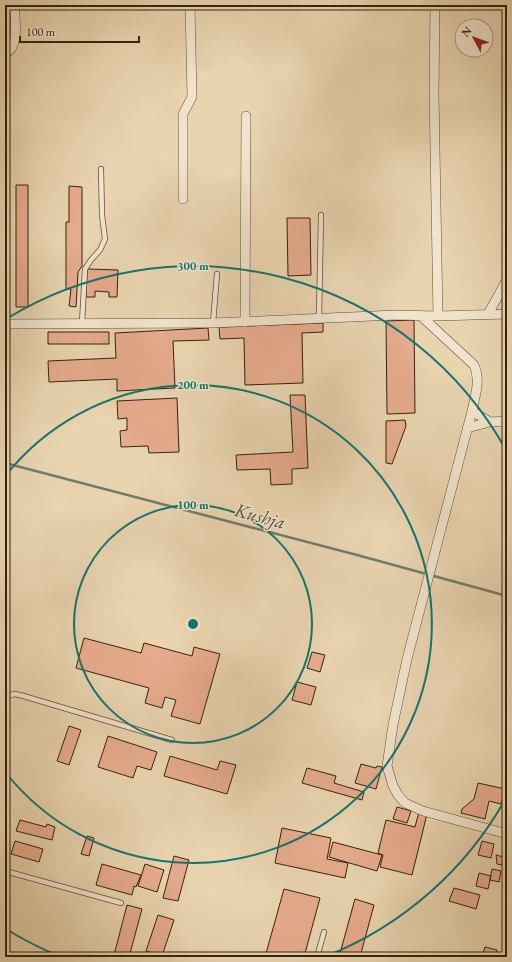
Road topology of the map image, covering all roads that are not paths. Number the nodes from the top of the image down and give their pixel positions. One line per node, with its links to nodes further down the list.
1 (14, 5): 4 (street)
2 (190, 5): 7 (street)
3 (435, 5): 14 (street)
4 (5, 53)
5 (246, 116): 16 (street)
6 (100, 169): 17 (lane)
7 (183, 199)
8 (321, 215): 15 (lane)
9 (217, 274): 18 (lane)
10 (507, 280): 11 (street)
11 (488, 314): 12 (street); 14 (street)
12 (507, 314)
13 (421, 316): 14 (street); 15 (street); 20 (street)
14 (438, 316)
15 (319, 318): 16 (street)
16 (245, 322): 18 (street)
17 (82, 323): 18 (street); 19 (street)
18 (213, 323)
19 (5, 324)
20 (472, 411): 22 (street); 23 (street)
21 (507, 421): 22 (street)
22 (490, 422): 23 (street)
23 (467, 428): 26 (street)
24 (5, 697): 25 (lane)
25 (172, 740)
26 (507, 834)
27 (5, 871): 28 (lane)
28 (121, 903)
29 (324, 932): 30 (lane)
30 (317, 957)

